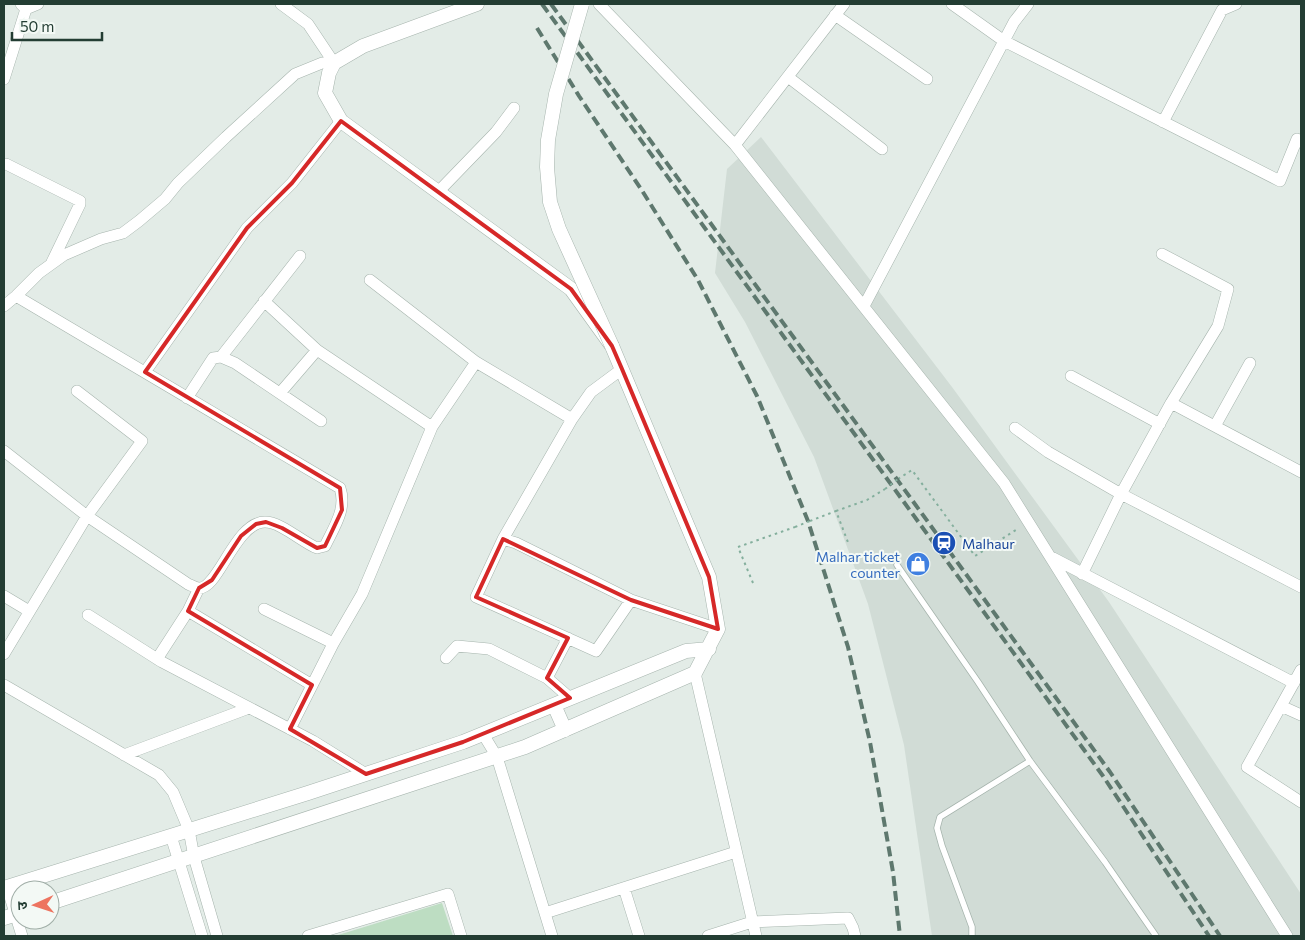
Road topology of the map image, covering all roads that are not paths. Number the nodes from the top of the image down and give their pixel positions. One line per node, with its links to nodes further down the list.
1 (38, 4): 10 (street)
2 (281, 4): 14 (street)
3 (477, 4): 11 (street)
4 (582, 4): 34 (street, bridge)
5 (599, 4): 22 (street)
6 (844, 4): 12 (street)
7 (952, 4): 13 (street)
8 (1028, 4): 13 (street)
9 (1236, 4): 20 (street)
10 (23, 7): 16 (street)
11 (452, 8): 14 (street)
12 (835, 15): 15 (street); 17 (street)
13 (1004, 41): 20 (street); 33 (street)
14 (334, 62): 19 (street); 28 (street)
15 (788, 77): 22 (street); 23 (street)
16 (4, 79)
17 (927, 79)
18 (514, 108): 25 (street)
19 (341, 121): 25 (street); 40 (street)
20 (1163, 122): 21 (street)
21 (1301, 142)
22 (735, 145): 33 (street)
23 (882, 149)
24 (6, 164): 28 (street)
25 (438, 192): 34 (street)
26 (1162, 254): 45 (street)
27 (300, 256): 31 (street)
28 (52, 264): 30 (street)
29 (370, 280): 37 (street)
30 (16, 296): 32 (street); 40 (street)
31 (264, 301): 35 (street); 36 (street)
32 (4, 306)
33 (864, 306): 57 (street)
34 (612, 346): 39 (street)
35 (317, 350): 43 (street); 50 (street)
36 (221, 357): 43 (street); 44 (street)
37 (476, 362): 46 (street); 50 (street)
38 (1250, 363): 49 (street)
39 (622, 369): 46 (street); 68 (street)
40 (146, 372): 44 (street)
41 (1071, 376): 48 (street)
42 (77, 392): 55 (street)
43 (280, 393): 47 (street)
44 (187, 398): 61 (street)
45 (1171, 403): 48 (street); 49 (street)
46 (572, 419): 56 (street)
47 (321, 420)
48 (1160, 424): 54 (street)
49 (1215, 426): 53 (street)
50 (432, 427): 70 (street)
51 (1015, 428): 54 (street)
52 (4, 451): 55 (street)
53 (1301, 472)
54 (1121, 494): 59 (street); 60 (street)
55 (87, 516): 61 (street); 65 (street)
56 (503, 539): 63 (street); 69 (street)
57 (1051, 558): 59 (street); 117 (street)
58 (897, 565): 92 (lane)
59 (1082, 574): 79 (street)
60 (1301, 587)
61 (199, 588): 66 (street)
62 (4, 596): 65 (street)
63 (631, 600): 68 (street); 69 (street)
64 (264, 609): 70 (street)
65 (29, 611): 73 (street)
66 (188, 611): 75 (street); 81 (street)
67 (88, 615): 75 (street)
68 (718, 629): 71 (street)
69 (568, 638): 78 (street)
70 (333, 643): 81 (street)
71 (709, 649): 72 (street); 77 (street)
72 (686, 651): 77 (street); 82 (street)
73 (4, 654)
74 (446, 658): 78 (street)
75 (158, 659): 85 (street)
76 (1301, 670): 79 (street)
77 (695, 673): 88 (street); 97 (street)
78 (547, 678): 82 (street)
79 (1294, 683): 84 (street)
80 (4, 685): 90 (street)
81 (312, 685): 87 (street)
82 (570, 698): 83 (street)
83 (554, 705): 88 (street); 89 (street)
84 (1281, 706): 86 (street); 94 (street)
85 (249, 708): 87 (street); 90 (street)
86 (1301, 715)
87 (290, 729): 93 (street)
88 (565, 730): 91 (street)
89 (483, 734): 91 (street); 93 (street)
90 (124, 755): 95 (street)
91 (497, 756): 98 (street); 104 (street)
92 (1030, 761): 115 (lane); 116 (lane)
93 (366, 774): 95 (street)
94 (1301, 802)
95 (189, 830): 96 (street); 98 (street)
96 (171, 836): 99 (street); 100 (street)
97 (736, 852): 101 (street); 105 (street)
98 (194, 857): 99 (street); 108 (street)
99 (179, 862): 102 (street); 107 (street)
100 (5, 888): 103 (street)
101 (624, 888): 104 (street); 111 (street)
102 (60, 900)
103 (10, 905)
104 (545, 914): 110 (street)
105 (752, 922): 112 (street); 113 (street); 114 (street)
106 (314, 935): 109 (street)
107 (202, 936)
108 (217, 936)
109 (461, 936)
110 (552, 936)
111 (639, 936)
112 (708, 936)
113 (756, 936)
114 (855, 936)
115 (972, 936)
116 (1156, 936)
117 (1287, 936)

